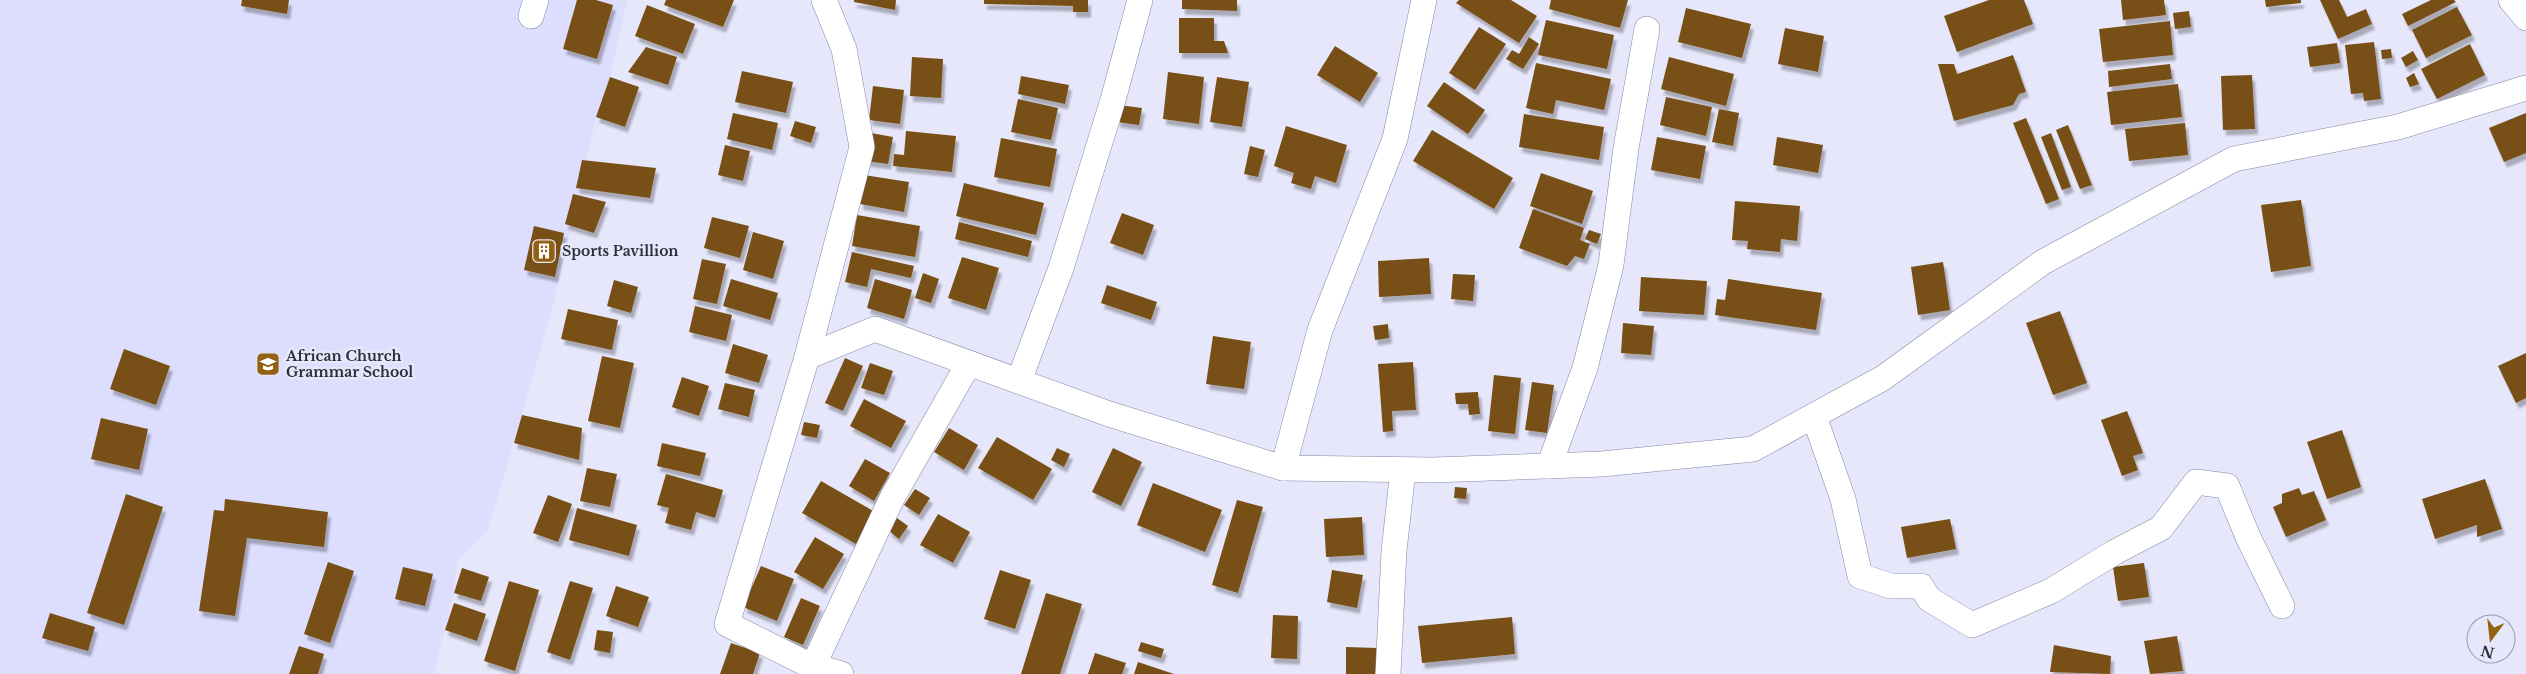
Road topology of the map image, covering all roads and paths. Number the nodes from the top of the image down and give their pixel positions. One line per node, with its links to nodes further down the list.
1 (824, 0): 8 (street)
2 (1140, 0): 10 (street)
3 (1424, 0): 13 (street)
4 (2511, 0): 5 (street)
5 (2526, 18)
6 (1647, 29): 12 (street)
7 (2526, 88): 11 (street)
8 (807, 357): 9 (street); 16 (street)
9 (968, 363): 10 (street); 16 (street)
10 (1019, 381): 13 (street)
11 (1814, 416): 12 (street); 15 (street)
12 (1549, 466): 14 (street)
13 (1282, 468): 14 (street)
14 (1403, 470): 17 (street)
15 (2282, 606)
16 (827, 671)
17 (1388, 674)

